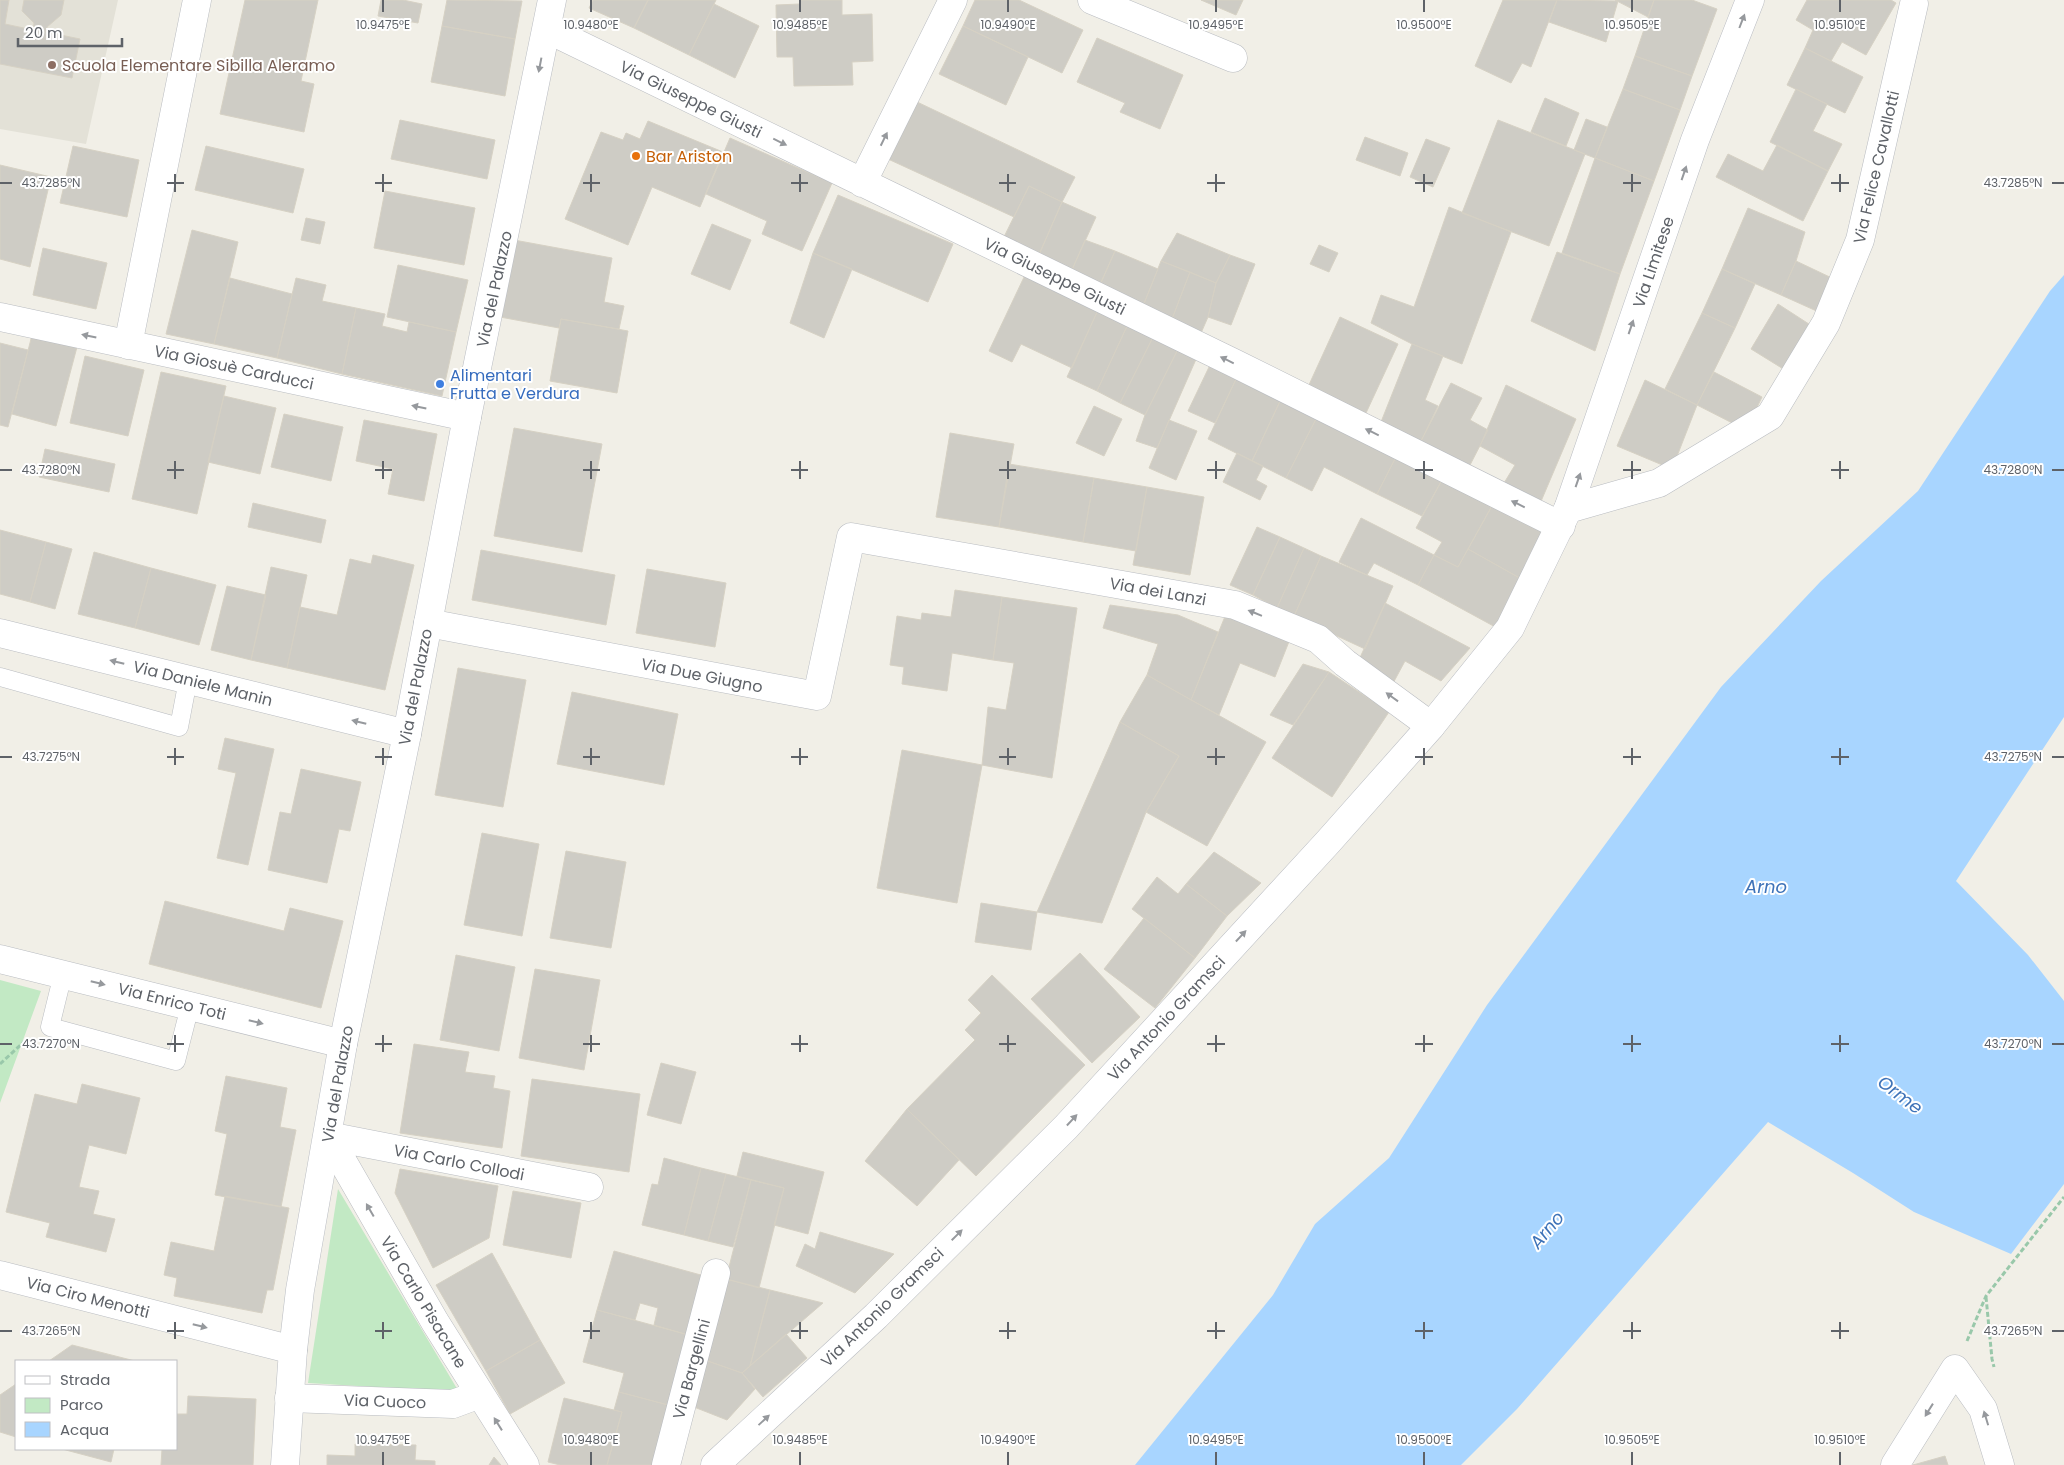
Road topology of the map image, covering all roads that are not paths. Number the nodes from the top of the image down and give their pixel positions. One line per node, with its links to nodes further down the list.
1 (197, 0): 11 (street)
2 (552, 0): 7 (street, Via del Palazzo)
3 (953, 0): 9 (street, one-way to 3)
4 (1092, 0): 8 (street)
5 (1750, 0): 13 (street, Via Limitese, one-way to 5)
6 (1914, 4): 13 (street, Via Felice Cavallotti)
7 (547, 29): 9 (street, Via Giuseppe Giusti, one-way to 9); 12 (street, Via del Palazzo, one-way to 12)
8 (1233, 58)
9 (862, 183): 13 (street, Via Giuseppe Giusti, one-way to 9)
10 (0, 317): 11 (street, Via Giosuè Carducci, one-way to 10)
11 (128, 345): 12 (street, Via Giosuè Carducci, one-way to 11)
12 (467, 417): 15 (street, Via del Palazzo)
13 (1565, 518): 19 (street, Via Antonio Gramsci)
14 (851, 538): 15 (street, Via Due Giugno); 19 (street, Via dei Lanzi, one-way to 14)
15 (428, 623): 20 (street, Via del Palazzo)
16 (0, 633): 18 (street, Via Daniele Manin, one-way to 16)
17 (0, 677): 18 (lane)
18 (188, 680): 20 (street, Via Daniele Manin, one-way to 18)
19 (1431, 726): 35 (street, Via Antonio Gramsci, one-way to 19)
20 (407, 734): 24 (street, Via del Palazzo)
21 (0, 959): 22 (street, Via Enrico Toti)
22 (63, 974): 23 (street, Via Enrico Toti, one-way to 23); 23 (lane)
23 (190, 1006): 24 (street, Via Enrico Toti, one-way to 24)
24 (343, 1044): 25 (street, Via del Palazzo)
25 (328, 1136): 26 (street, Via Carlo Collodi); 29 (street, Via del Palazzo); 30 (street, Via Carlo Pisacane, one-way to 25)
26 (589, 1187)
27 (716, 1273): 34 (street, Via Bargellini)
28 (0, 1275): 29 (street, Via Ciro Menotti, one-way to 29)
29 (293, 1350): 31 (street, Via del Palazzo)
30 (480, 1394): 31 (street, Via Cuoco); 33 (street, Via Carlo Pisacane, one-way to 30)
31 (289, 1398): 32 (street, Via del Palazzo)
32 (285, 1465)
33 (525, 1465)
34 (666, 1465)
35 (716, 1465)
36 (1895, 1465): 37 (street, one-way to 36)
37 (2000, 1465)

